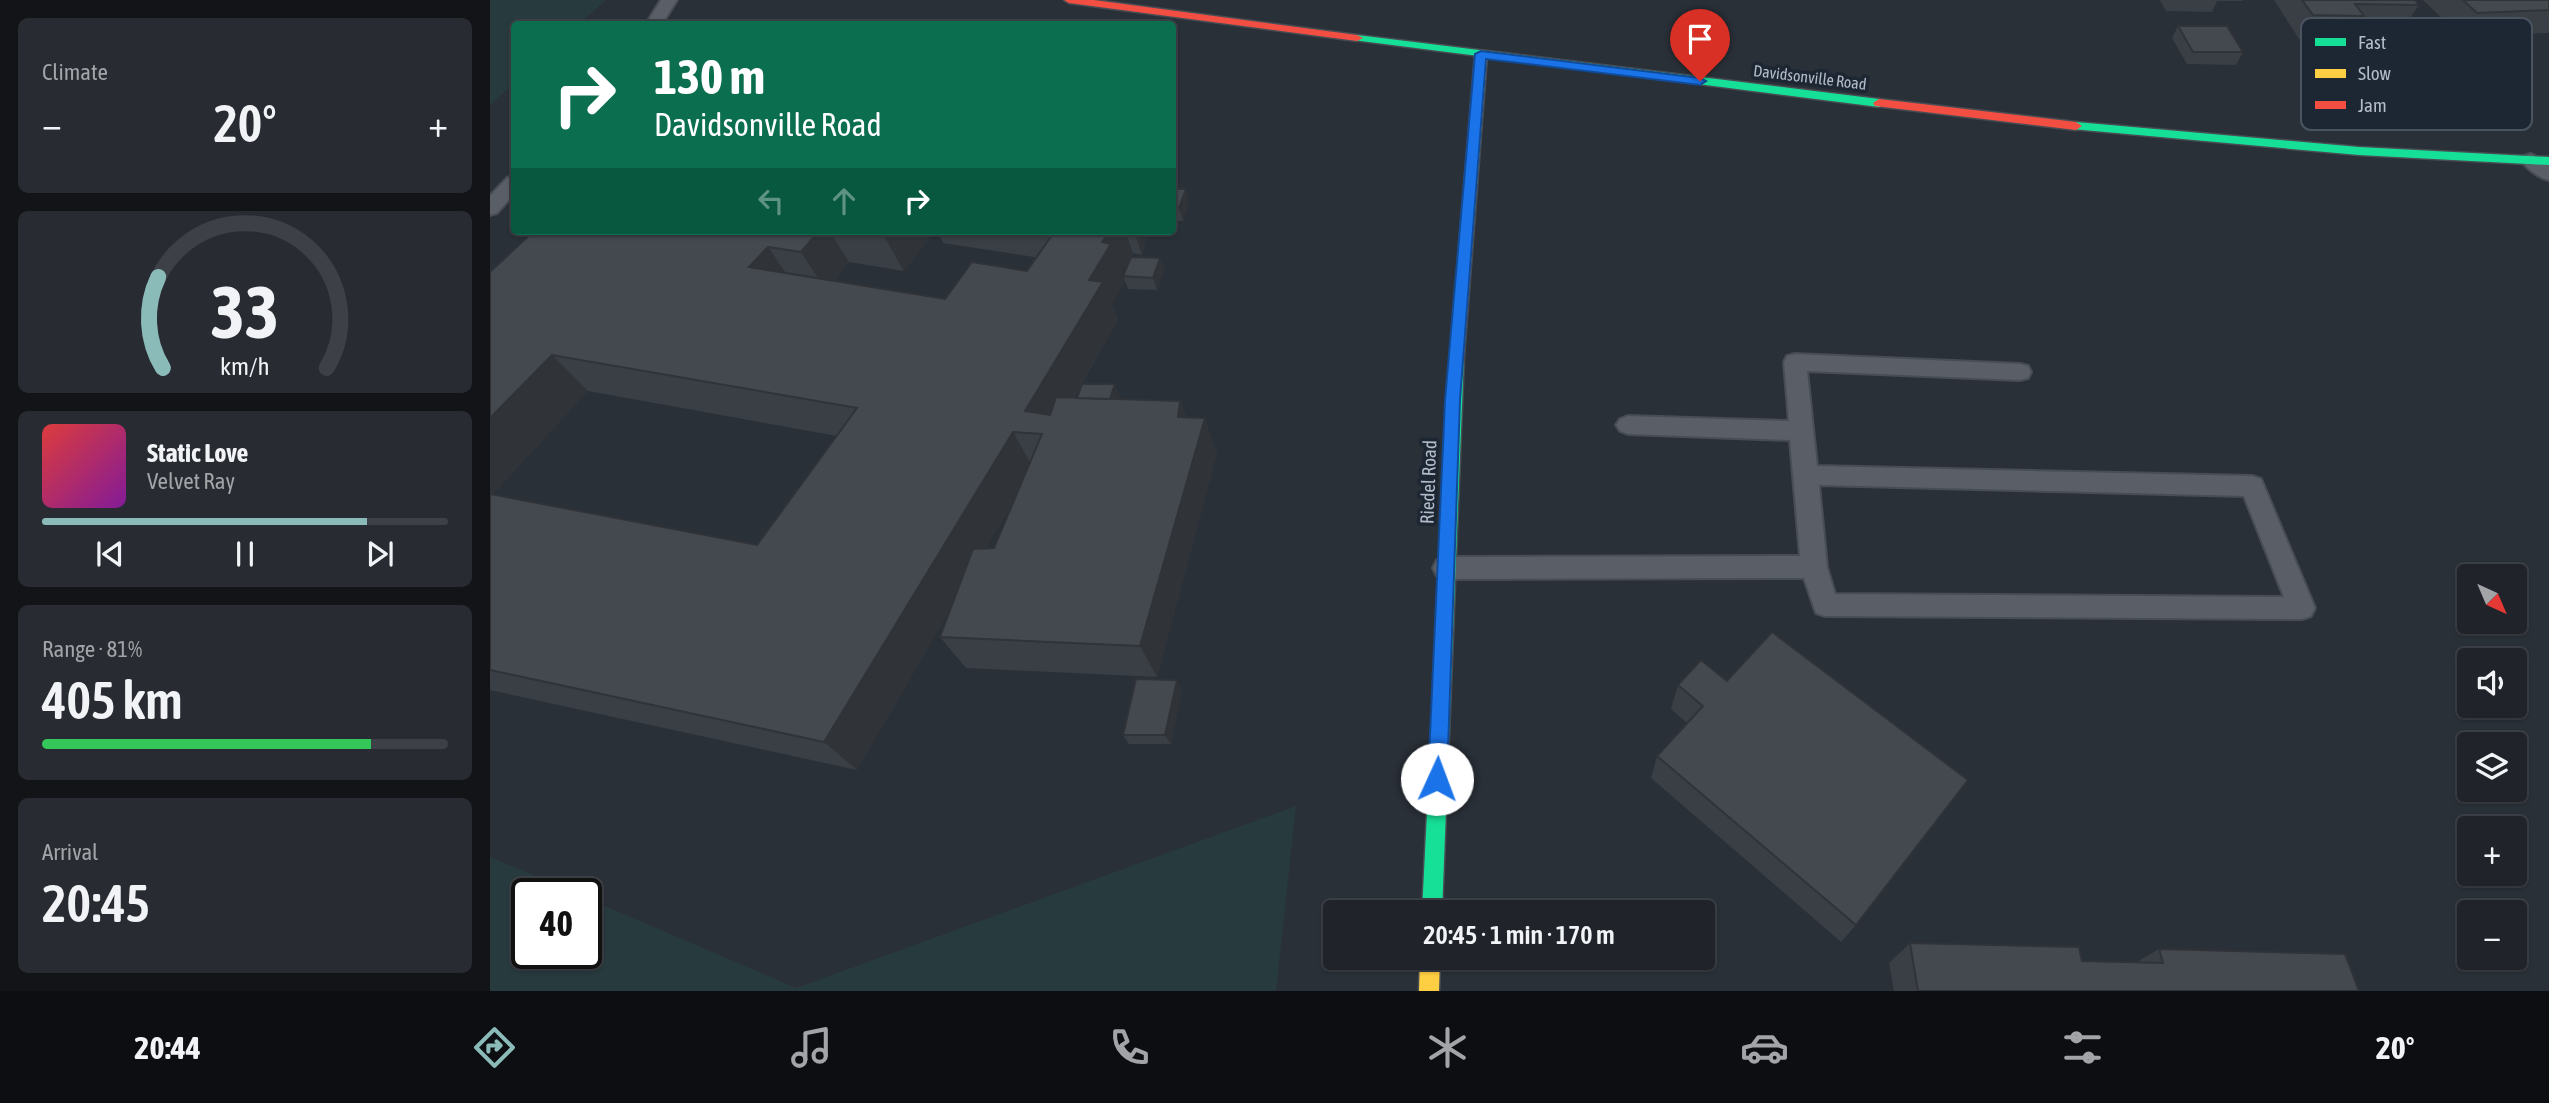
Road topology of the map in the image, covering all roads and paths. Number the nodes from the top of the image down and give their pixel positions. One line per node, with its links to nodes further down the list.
1 (669, 0): 3 (lane)
2 (1069, 0): 4 (main road, Davidsonville Road)
3 (656, 21)
4 (1481, 54): 5 (main road, Davidsonville Road); 14 (main road, Riedel Road)
5 (2540, 161): 6 (lane)
6 (2549, 174)
7 (511, 185): 8 (lane)
8 (490, 208)
9 (2020, 372): 11 (lane)
10 (1628, 425): 11 (lane)
11 (1801, 431): 12 (lane)
12 (1805, 475): 13 (lane); 13 (lane)
13 (1814, 567): 14 (lane)
14 (1446, 568): 15 (main road, Riedel Road)
15 (1432, 900)
16 (1430, 970): 17 (main road)
17 (1429, 991)

